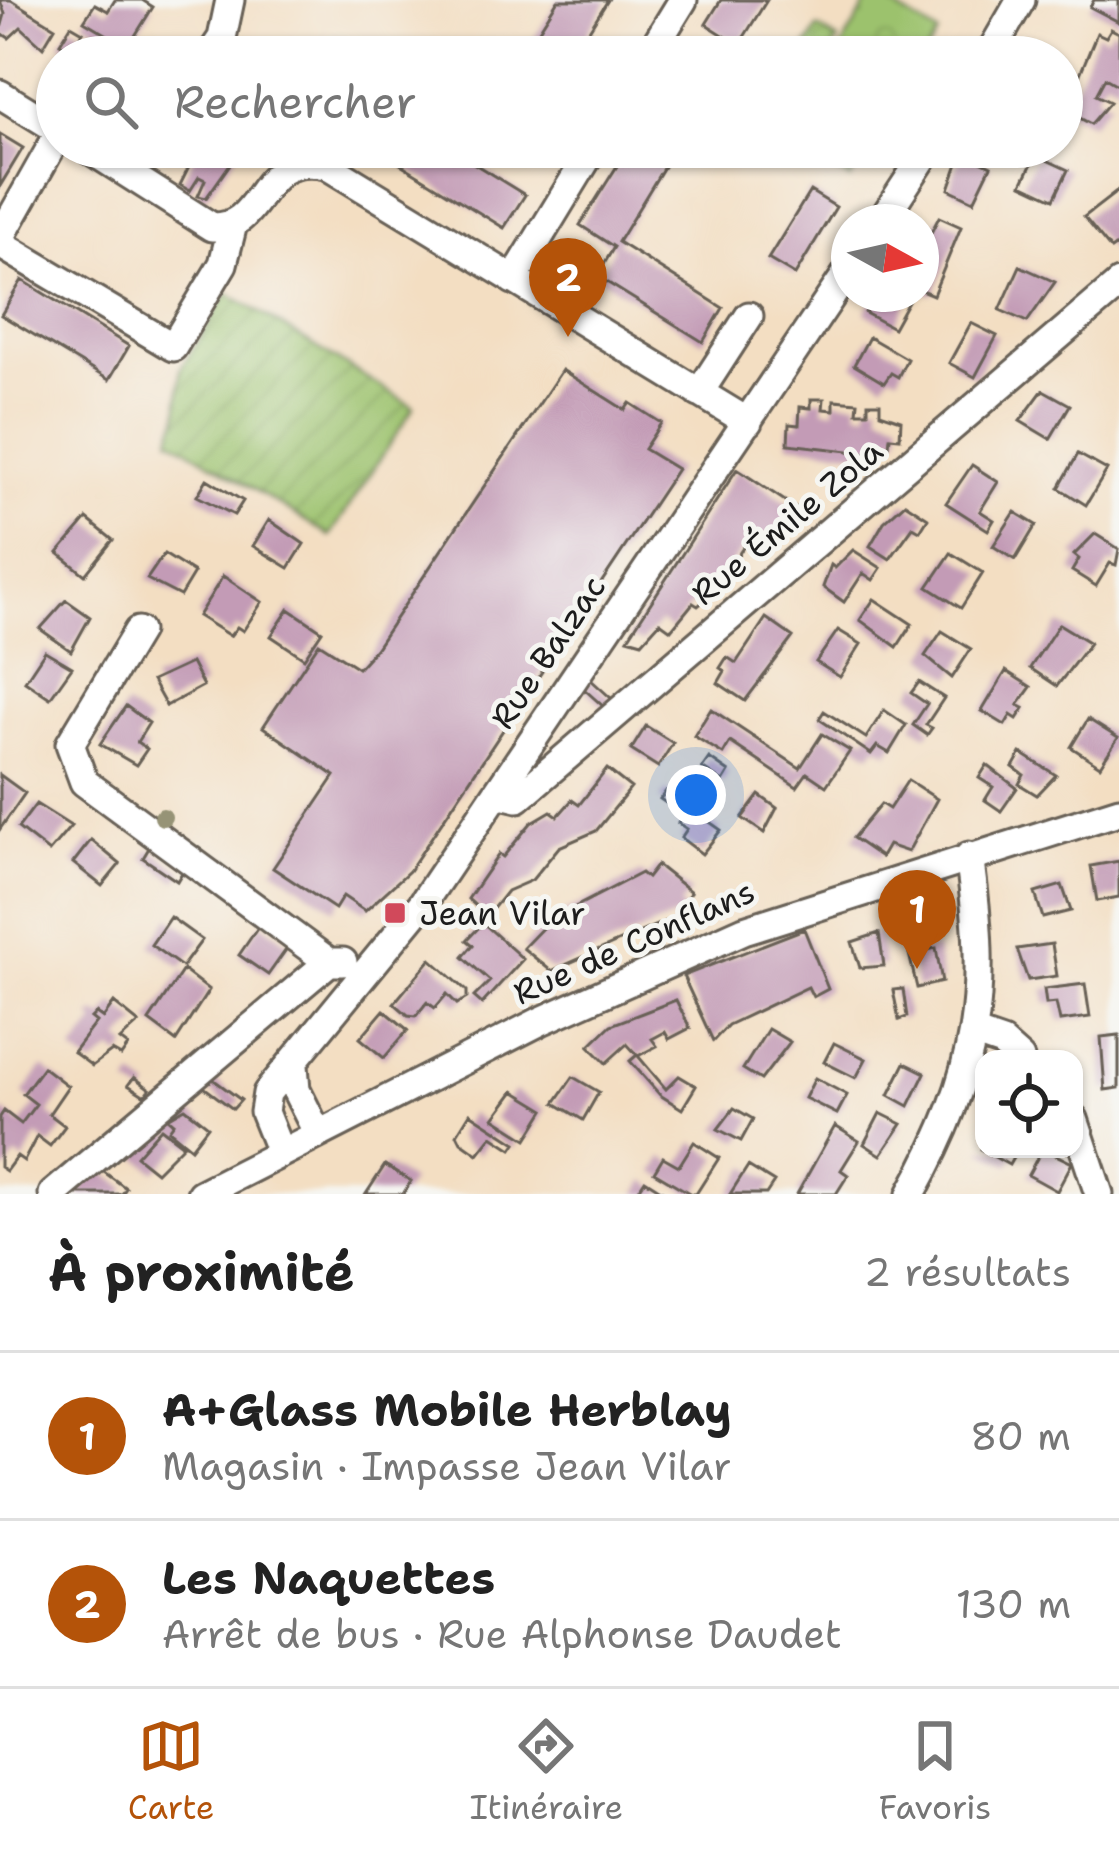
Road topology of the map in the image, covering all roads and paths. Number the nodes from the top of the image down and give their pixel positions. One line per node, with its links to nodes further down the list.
1 (230, 0): 4 (street)
2 (682, 0): 5 (street)
3 (1022, 0): 6 (street)
4 (222, 36)
5 (661, 36)
6 (1001, 36)
7 (0, 94): 8 (street)
8 (36, 119)
9 (39, 168): 19 (street)
10 (119, 168): 16 (street)
11 (133, 168): 16 (street)
12 (281, 168): 18 (street)
13 (331, 168): 20 (street)
14 (581, 168): 20 (street)
15 (916, 168): 17 (street)
16 (129, 174): 18 (street)
17 (892, 204)
18 (232, 224): 19 (street)
19 (0, 241)
20 (513, 280): 24 (street)
21 (1119, 284): 27 (street, Rue Émile Zola)
22 (831, 297): 25 (street, Rue Balzac)
23 (749, 316): 24 (street)
24 (699, 393): 25 (street)
25 (748, 422): 27 (street, Rue Balzac)
26 (138, 631): 30 (street)
27 (496, 793): 31 (street, Rue Balzac)
28 (1119, 811): 29 (street, Rue de Conflans)
29 (969, 856): 32 (street); 35 (street, Rue de Conflans)
30 (328, 962): 31 (street); 38 (street)
31 (367, 976): 34 (street, Rue Balzac)
32 (976, 1034): 33 (street); 40 (street)
33 (1010, 1050)
34 (294, 1065): 35 (street); 37 (street, Rue Balzac)
35 (317, 1132): 37 (street, Rue de Conflans)
36 (1083, 1146): 41 (street)
37 (280, 1152): 39 (street, Rue de Conflans)
38 (53, 1194)
39 (201, 1194)
40 (911, 1194)
41 (1099, 1194)

